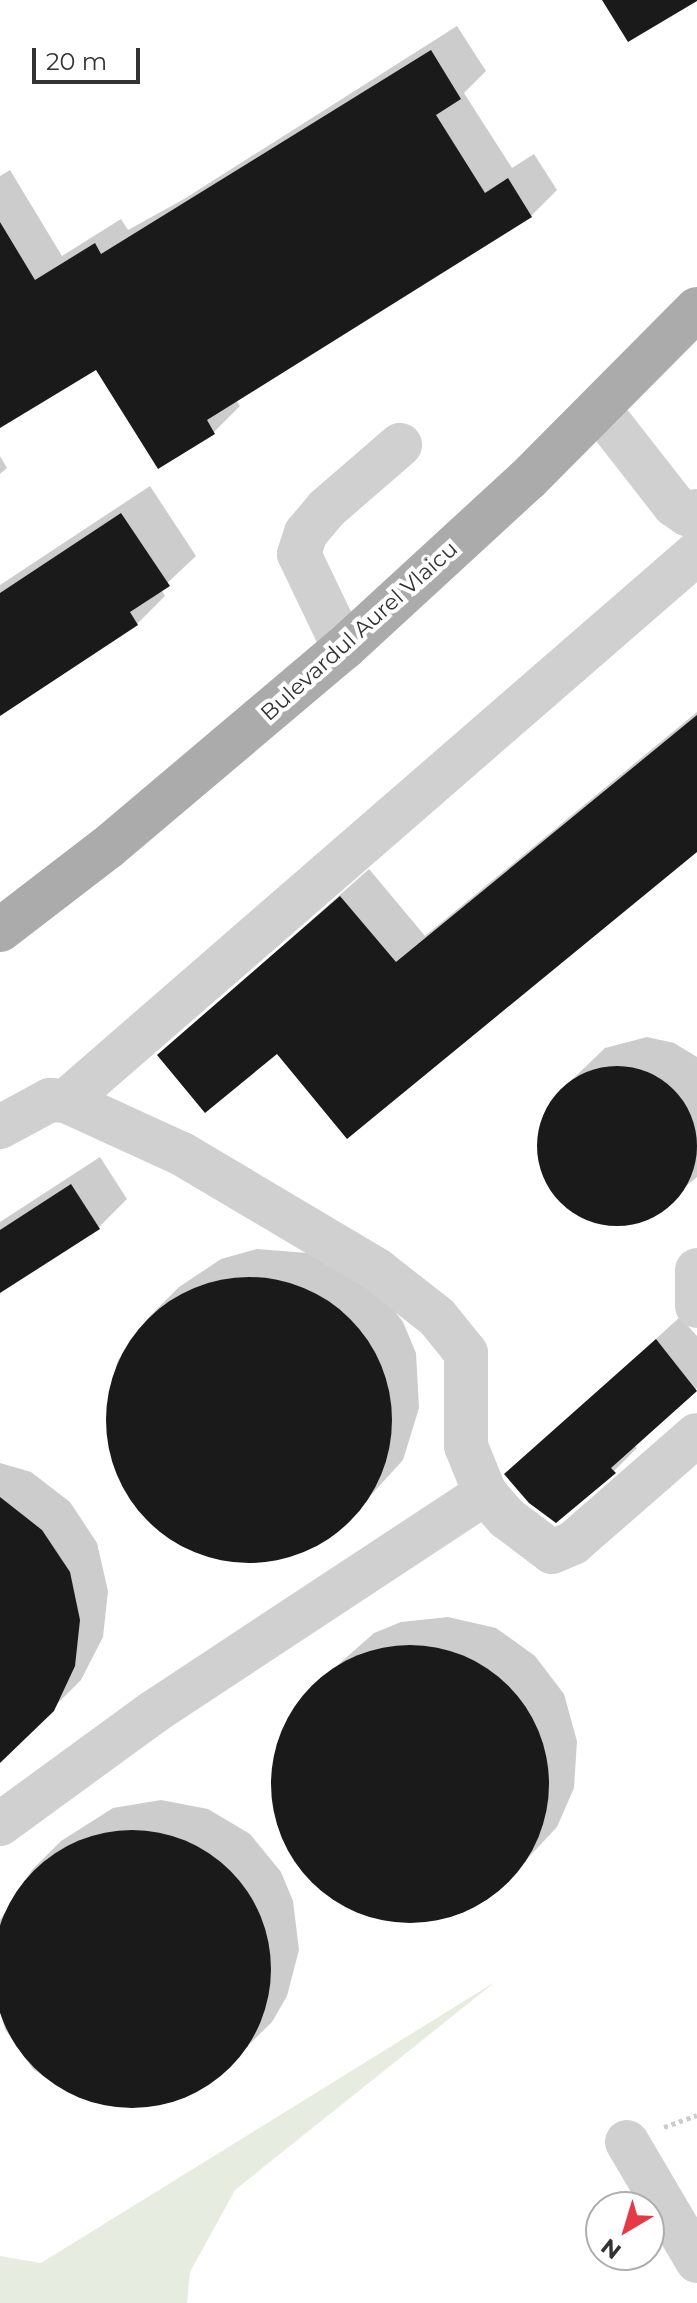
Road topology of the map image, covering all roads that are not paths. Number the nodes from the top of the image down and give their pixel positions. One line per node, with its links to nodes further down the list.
1 (697, 309): 2 (main road, Bulevardul Aurel Vlaicu)
2 (599, 409): 4 (street); 6 (main road, Bulevardul Aurel Vlaicu)
3 (400, 445): 6 (street)
4 (697, 511)
5 (697, 553): 8 (street)
6 (344, 648): 7 (main road, Bulevardul Aurel Vlaicu)
7 (0, 930)
8 (66, 1101): 9 (street); 13 (street)
9 (0, 1127)
10 (697, 1270): 11 (street)
11 (697, 1306)
12 (697, 1435): 13 (street)
13 (485, 1493): 14 (street)
14 (0, 1824)
15 (627, 2142): 16 (street)
16 (697, 2261)

